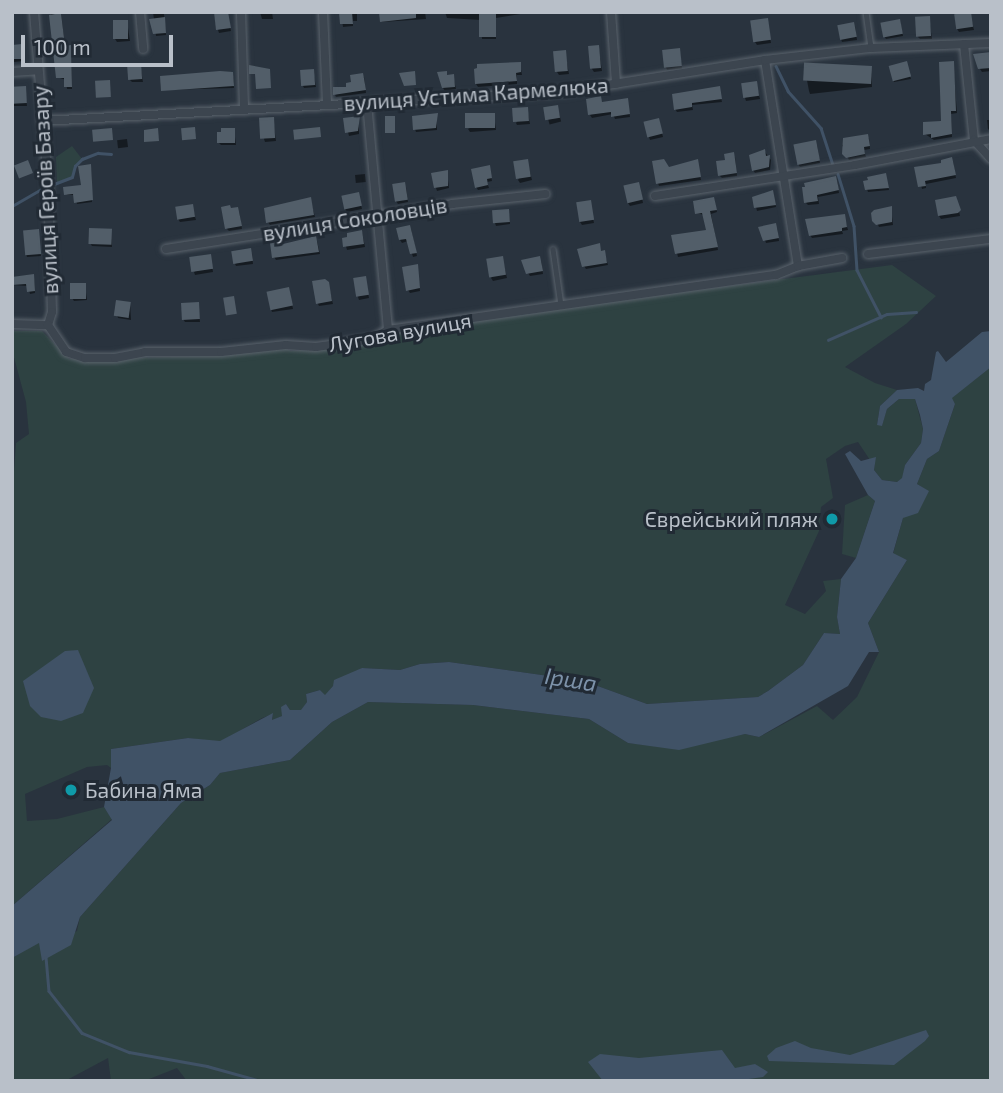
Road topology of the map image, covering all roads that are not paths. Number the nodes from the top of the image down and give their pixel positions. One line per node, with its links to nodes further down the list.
1 (34, 12): 12 (street, вулиця Героїв Базару)
2 (140, 12): 10 (street)
3 (241, 12): 17 (street)
4 (323, 12): 16 (street)
5 (611, 12): 14 (street)
6 (866, 12): 9 (lane)
7 (991, 43): 8 (street, вулиця Устима Кармелюка)
8 (964, 44): 9 (street, вулиця Устима Кармелюка); 20 (street)
9 (871, 48): 11 (street, вулиця Устима Кармелюка)
10 (143, 49)
11 (765, 60): 14 (street, вулиця Устима Кармелюка); 22 (street)
12 (38, 70): 13 (street); 18 (street, вулиця Героїв Базару)
13 (12, 72)
14 (616, 85): 15 (street, вулиця Устима Кармелюка)
15 (367, 103): 16 (street, вулиця Устима Кармелюка); 25 (street)
16 (327, 104): 17 (street, вулиця Устима Кармелюка)
17 (244, 110): 18 (street, вулиця Устима Кармелюка)
18 (43, 121): 34 (street, вулиця Героїв Базару)
19 (991, 139): 20 (street)
20 (974, 140): 21 (street); 22 (street)
21 (991, 159)
22 (783, 177): 24 (street); 31 (street)
23 (545, 194): 25 (street, вулиця Соколовців)
24 (655, 196)
25 (379, 215): 27 (street, вулиця Соколовців); 35 (street)
26 (991, 239): 29 (street)
27 (166, 249)
28 (553, 250): 32 (lane)
29 (868, 254)
30 (842, 258): 31 (street, Лугова вулиця)
31 (798, 266): 32 (street, Лугова вулиця)
32 (561, 306): 35 (street, Лугова вулиця)
33 (12, 324): 34 (street)
34 (48, 325): 35 (street, Лугова вулиця)
35 (388, 330)

